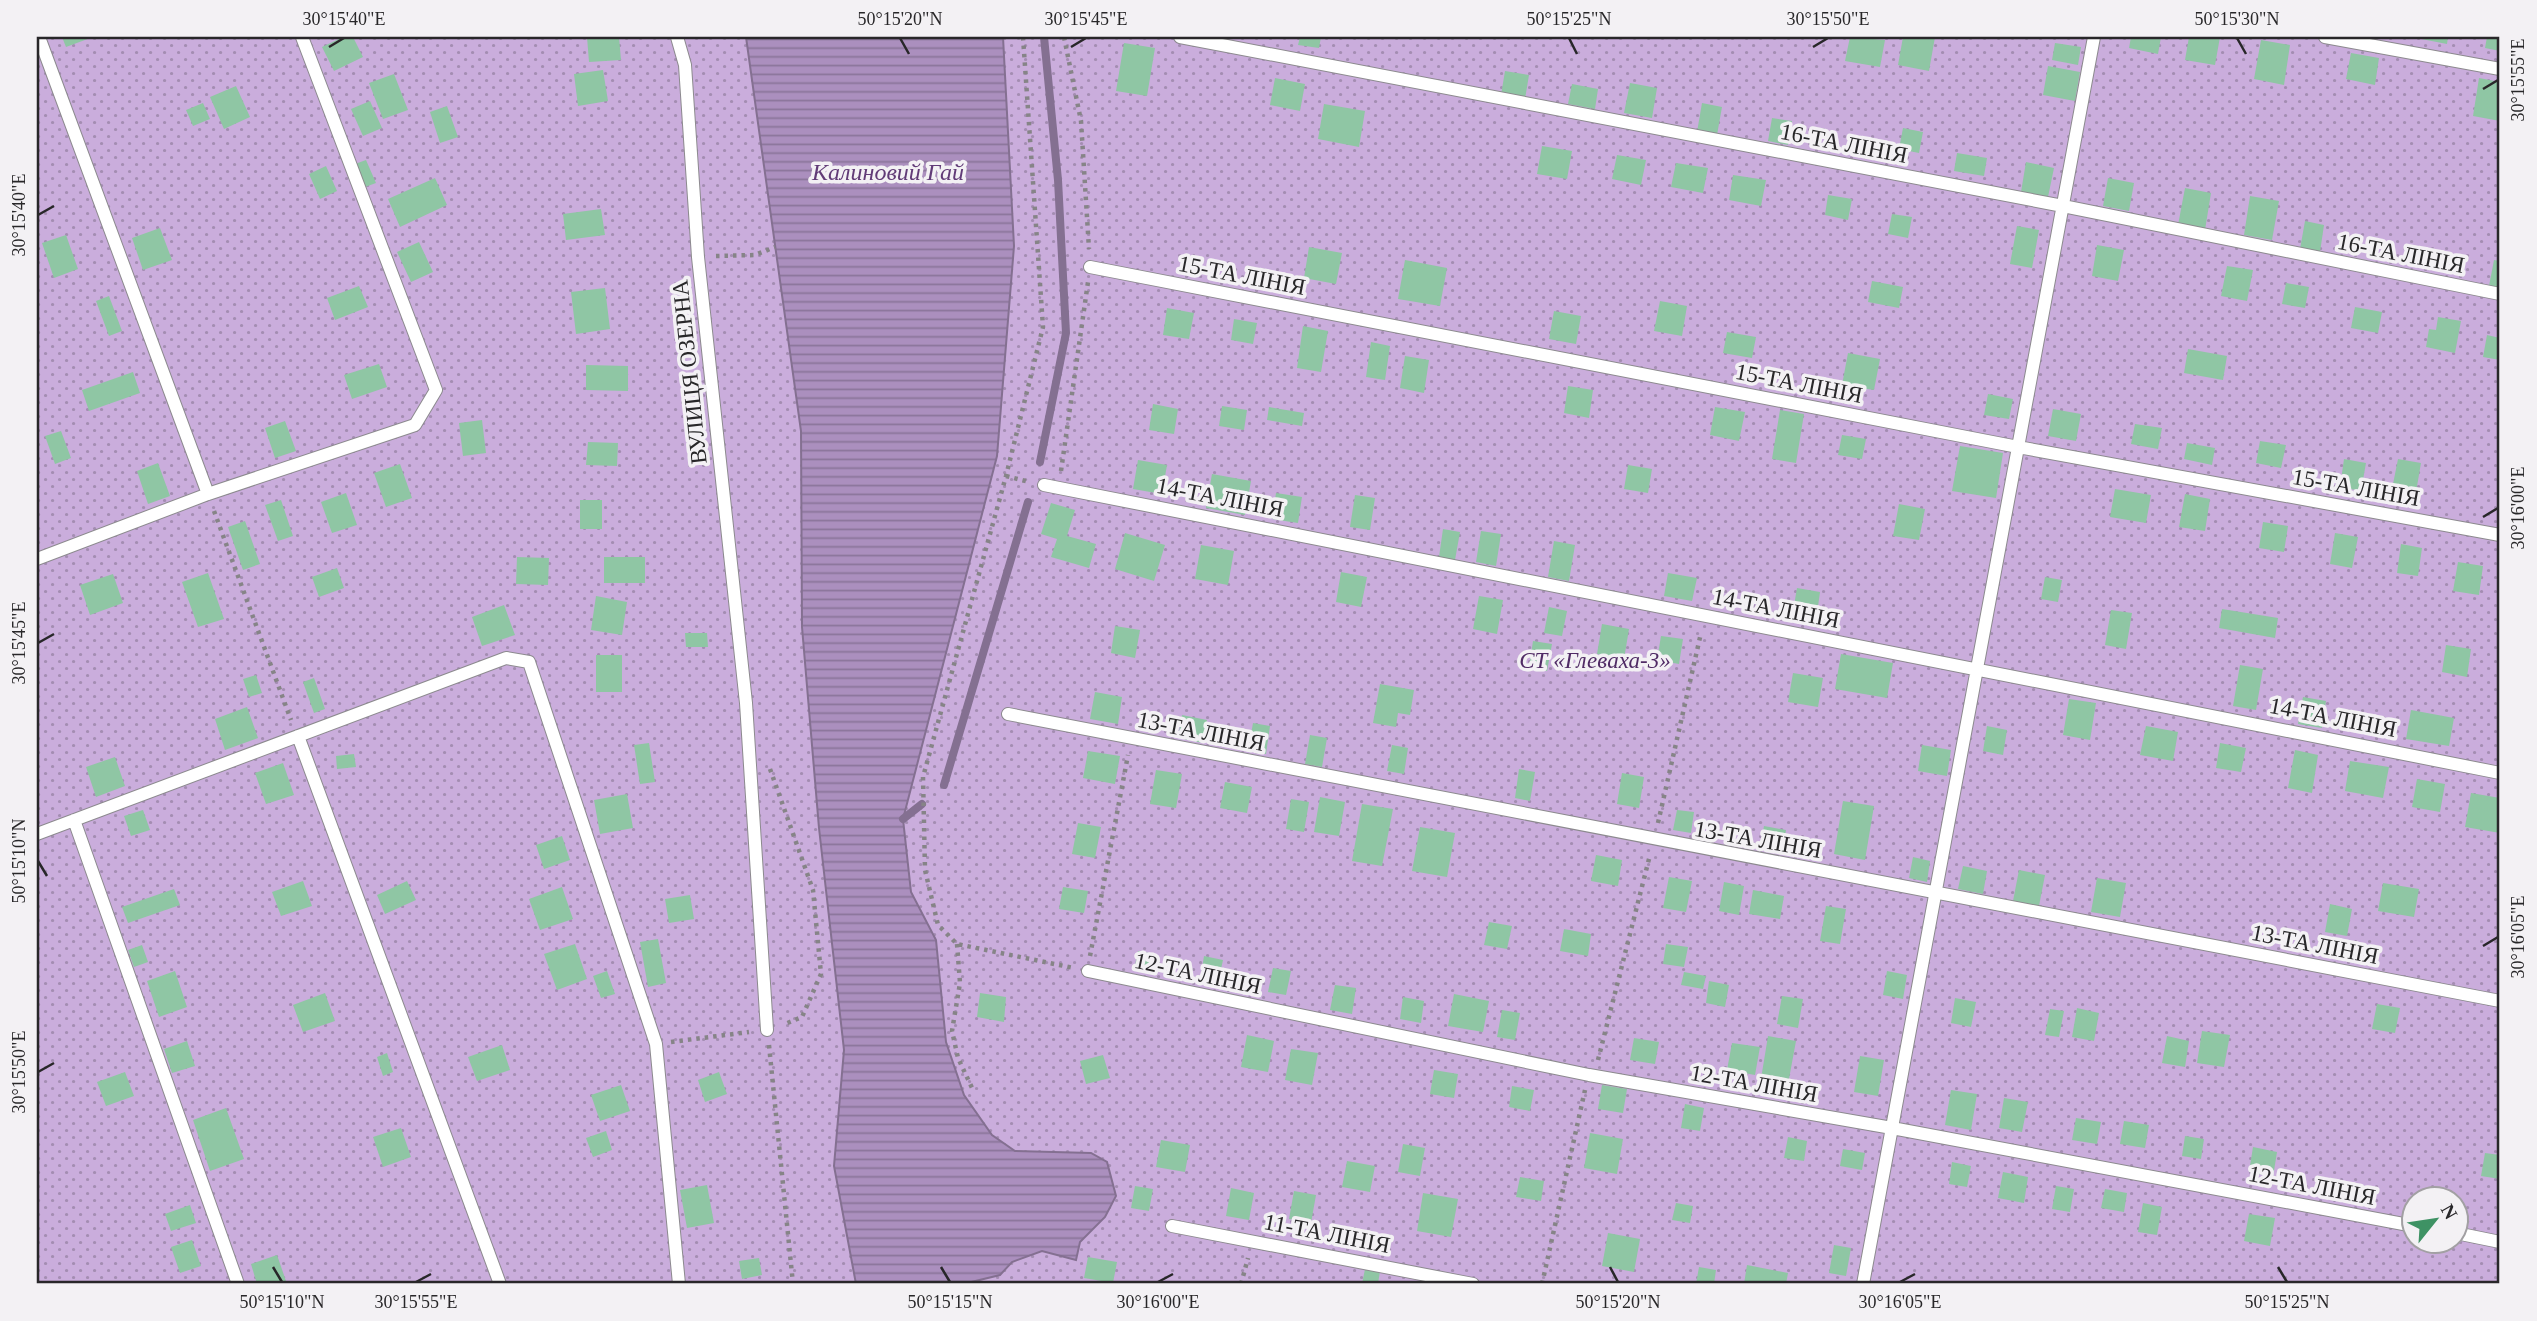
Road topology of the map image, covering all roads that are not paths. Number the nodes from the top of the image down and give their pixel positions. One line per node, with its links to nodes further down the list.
1 (39, 37): 13 (lane)
2 (302, 37): 13 (lane)
3 (677, 37): 25 (lane, ВУЛИЦЯ ОЗЕРНА)
4 (1180, 37): 8 (lane, 16-ТА ЛІНІЯ)
5 (2094, 37): 8 (lane)
6 (2325, 37): 7 (lane)
7 (2500, 69)
8 (2063, 206): 10 (lane, 16-ТА ЛІНІЯ); 11 (lane)
9 (1090, 267): 11 (lane, 15-ТА ЛІНІЯ)
10 (2500, 294)
11 (2018, 447): 14 (lane, 15-ТА ЛІНІЯ); 16 (lane)
12 (1044, 485): 16 (lane, 14-ТА ЛІНІЯ)
13 (208, 494): 15 (lane)
14 (2500, 535)
15 (37, 559)
16 (1977, 667): 19 (lane, 14-ТА ЛІНІЯ); 22 (lane)
17 (1008, 714): 22 (lane, 13-ТА ЛІНІЯ)
18 (298, 736): 20 (lane); 32 (lane); 33 (lane)
19 (2500, 773)
20 (74, 820): 21 (lane); 31 (lane)
21 (37, 834)
22 (1936, 892): 24 (lane, 13-ТА ЛІНІЯ); 26 (lane)
23 (1088, 971): 26 (lane, 12-ТА ЛІНІЯ)
24 (2500, 1001)
25 (768, 1030)
26 (1892, 1128): 27 (lane, 12-ТА ЛІНІЯ); 35 (lane)
27 (2400, 1223)
28 (1171, 1226): 34 (lane, 11-ТА ЛІНІЯ)
29 (2470, 1236): 30 (lane)
30 (2500, 1242)
31 (238, 1284)
32 (500, 1284)
33 (679, 1284)
34 (1473, 1284)
35 (1863, 1284)

